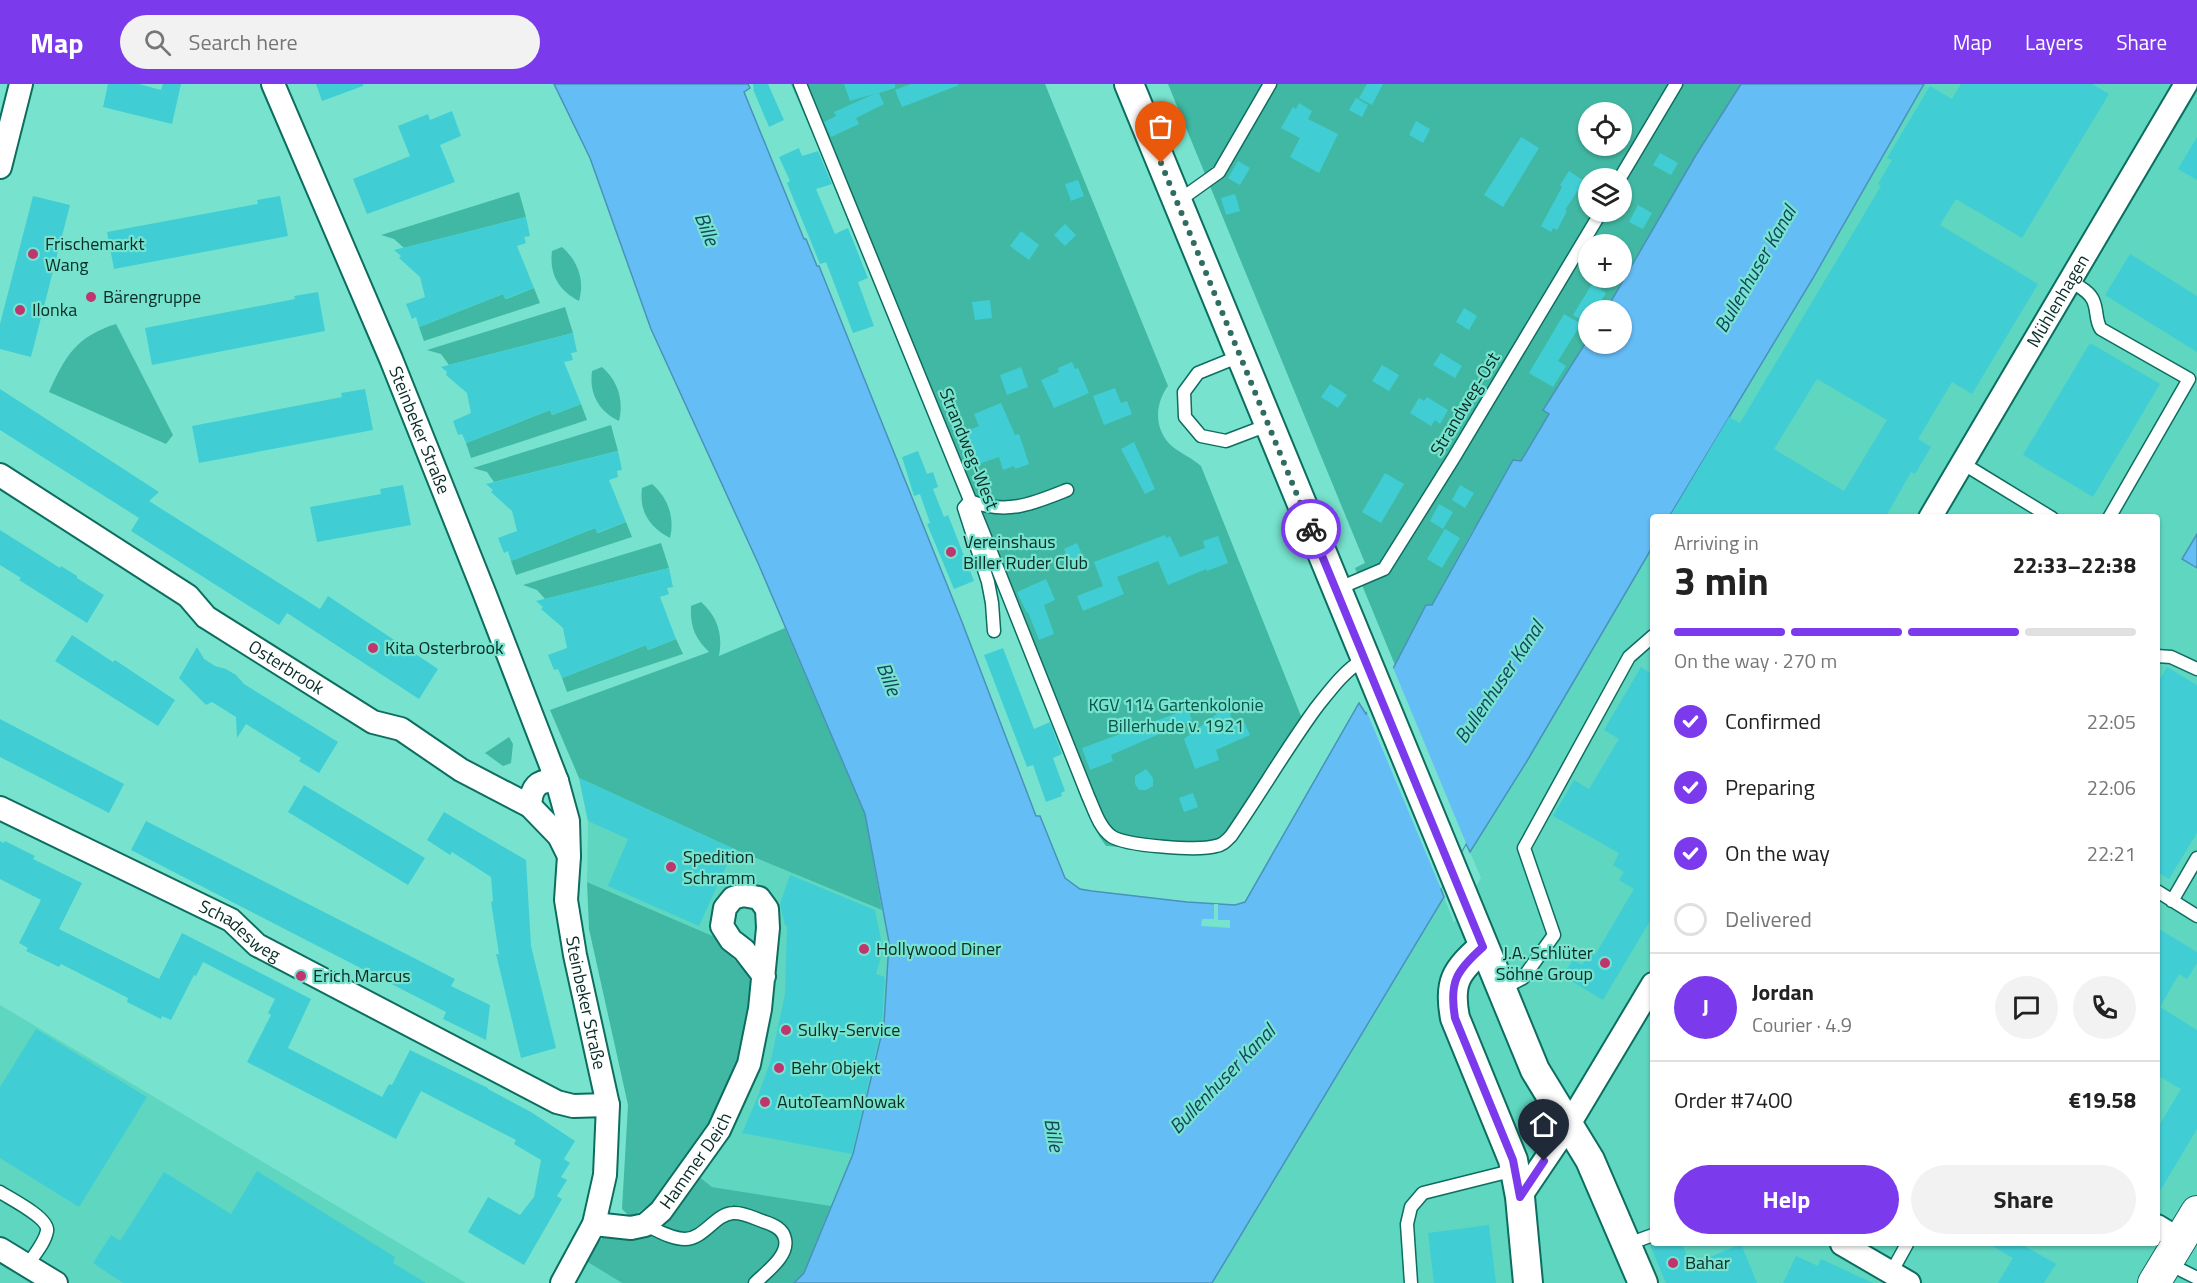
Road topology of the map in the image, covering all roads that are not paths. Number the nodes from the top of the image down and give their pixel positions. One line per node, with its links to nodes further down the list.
1 (21, 84): 8 (street)
2 (273, 84): 28 (street, Steinbeker Straße)
3 (800, 84): 18 (lane, Strandweg-West)
4 (1129, 84): 10 (street)
5 (1270, 84): 10 (lane)
6 (1676, 84): 9 (lane)
7 (2186, 84): 12 (street, Mühlenhagen)
8 (0, 167)
9 (1626, 168)
10 (1177, 202): 13 (street)
11 (1594, 222): 22 (lane, Strandweg-Ost)
12 (2070, 281): 15 (street, Mühlenhagen); 21 (lane)
13 (1240, 356): 14 (street); 14 (lane)
14 (1268, 425): 22 (street)
15 (1962, 463): 19 (street, Mühlenhagen); 20 (lane)
16 (0, 475): 29 (street, Osterbrook)
17 (1067, 490): 18 (lane)
18 (970, 501): 23 (lane); 26 (lane, Strandweg-West)
19 (1932, 514)
20 (2045, 514)
21 (2111, 514)
22 (1336, 590): 26 (street)
23 (994, 631)
24 (1650, 639): 39 (lane)
25 (2160, 656): 27 (lane)
26 (1365, 658): 36 (street)
27 (2197, 669)
28 (557, 781): 29 (street); 31 (street, Steinbeker Straße)
29 (530, 806): 31 (street, Osterbrook)
30 (0, 808): 40 (street, Schadesweg)
31 (569, 856): 40 (street, Steinbeker Straße)
32 (2197, 858): 34 (lane)
33 (2160, 893): 34 (lane)
34 (2172, 900): 35 (lane)
35 (2197, 916)
36 (1483, 947): 39 (street); 42 (street)
37 (764, 976): 46 (street, Hammer Deich)
38 (1650, 989): 41 (street)
39 (1501, 990): 41 (street)
40 (608, 1105): 45 (street, Steinbeker Straße)
41 (1568, 1126): 42 (street); 47 (street)
42 (1518, 1183): 58 (lane); 59 (street)
43 (0, 1192): 52 (lane)
44 (2197, 1212): 51 (main road)
45 (594, 1224): 46 (street, Hammer Deich); 56 (street)
46 (645, 1225): 57 (lane)
47 (1640, 1240): 60 (street)
48 (1845, 1246): 53 (street)
49 (1907, 1246): 53 (lane)
50 (0, 1249): 52 (street)
51 (2164, 1253): 54 (lane)
52 (27, 1266): 55 (street)
53 (1900, 1278)
54 (2197, 1278)
55 (56, 1283)
56 (562, 1283)
57 (755, 1283)
58 (1411, 1283)
59 (1528, 1283)
60 (1643, 1283)

